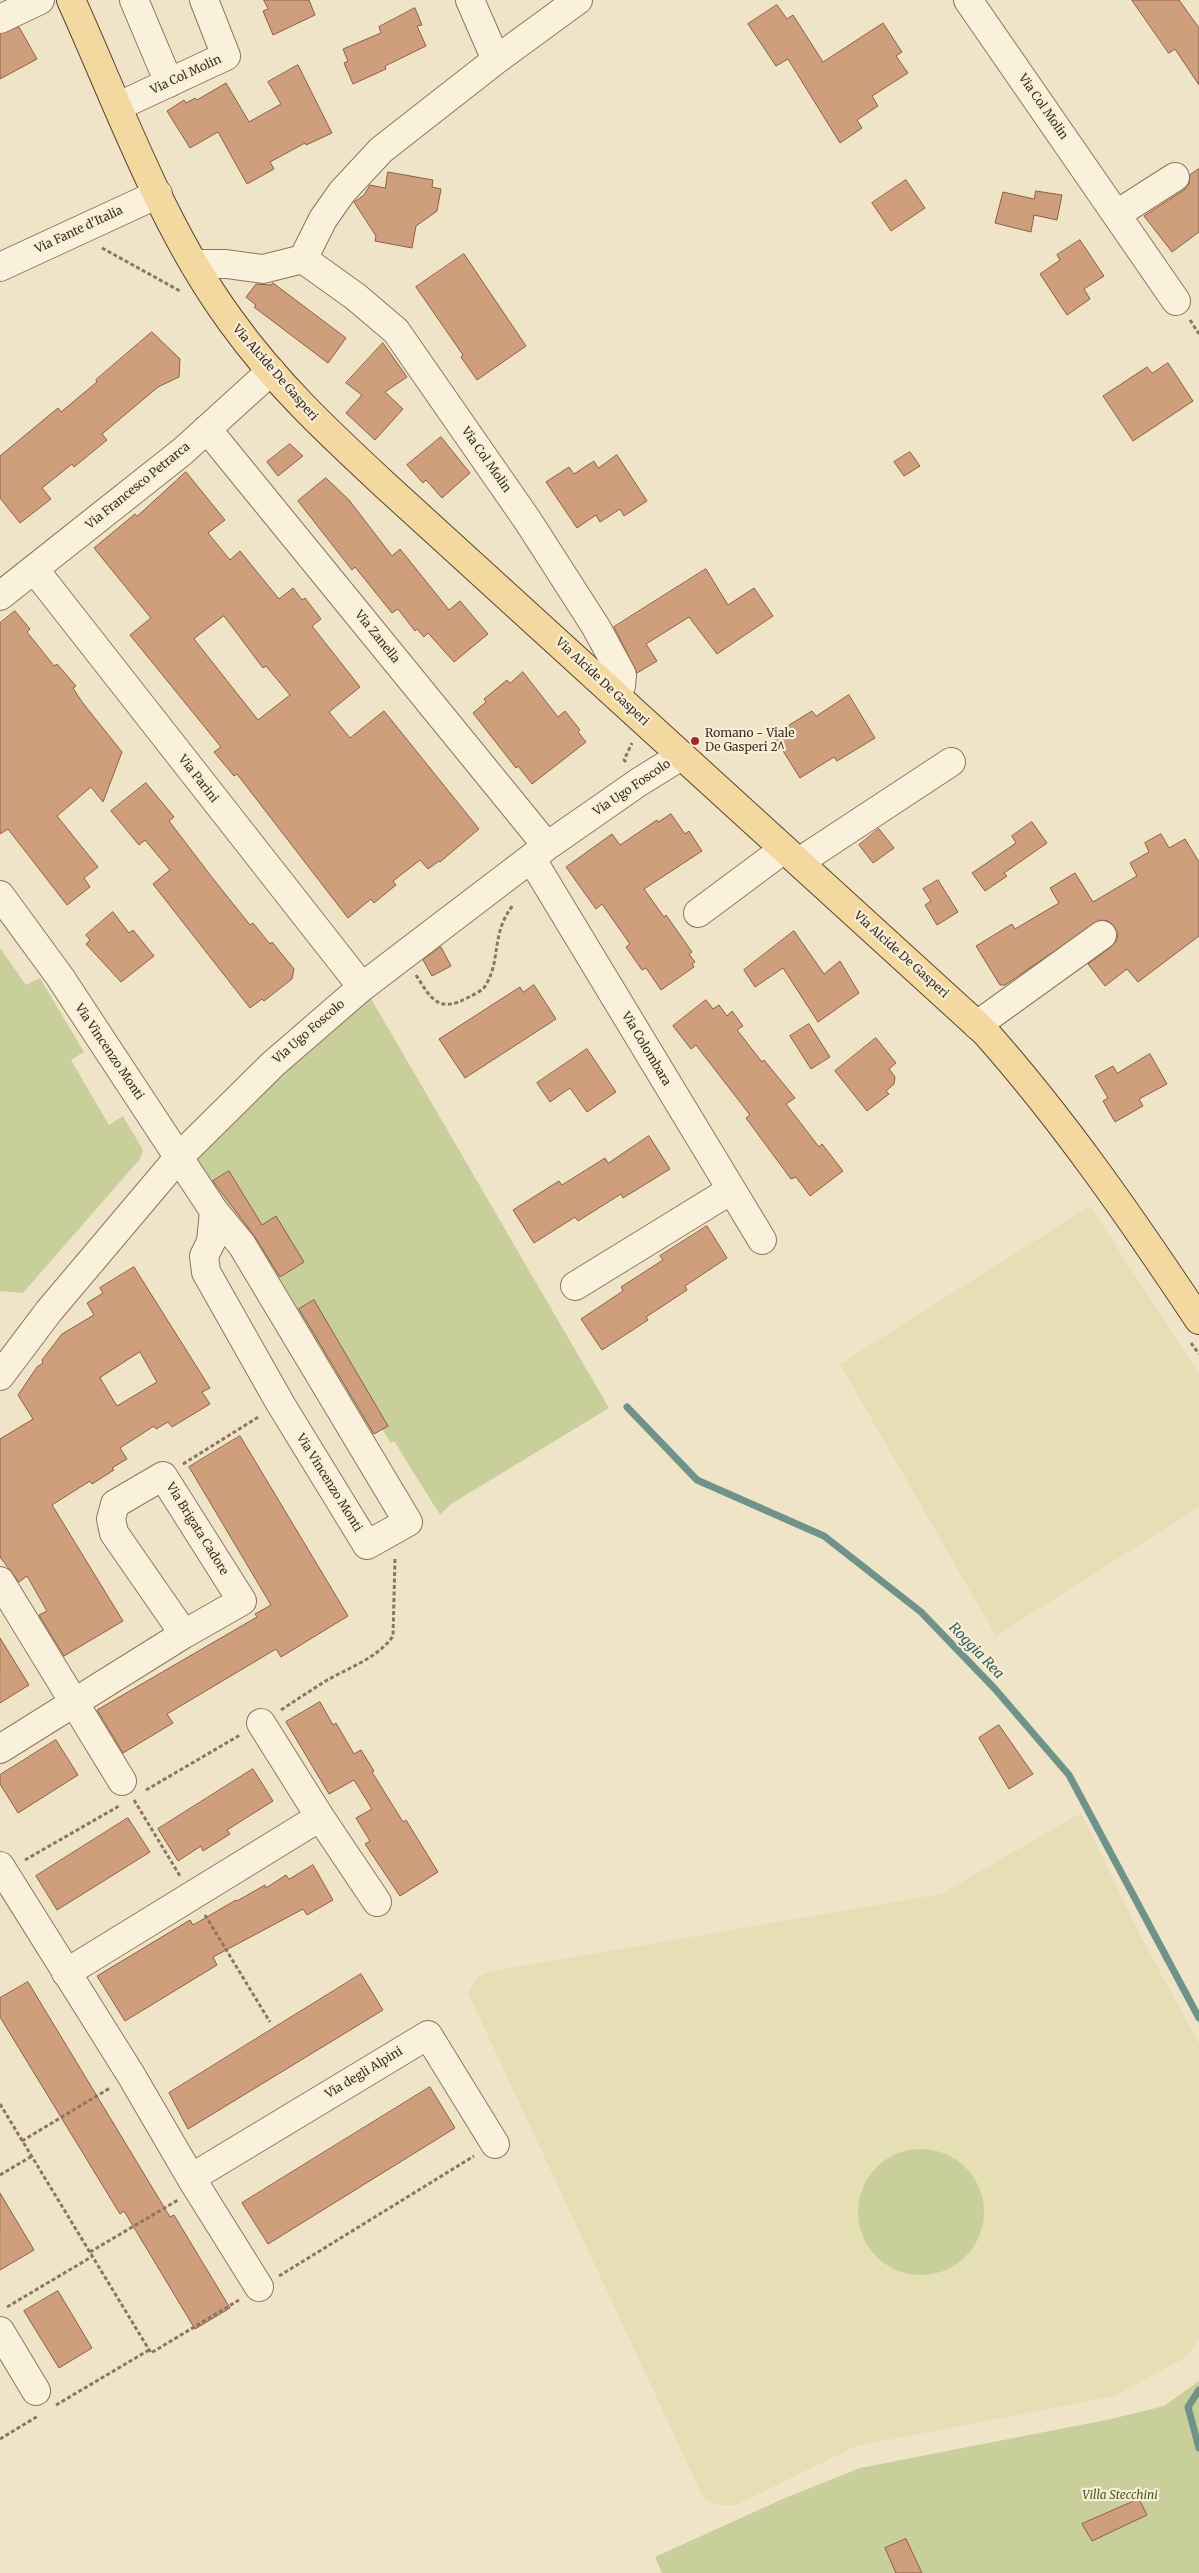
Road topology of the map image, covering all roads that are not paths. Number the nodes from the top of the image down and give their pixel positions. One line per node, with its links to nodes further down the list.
1 (40, 0): 8 (street)
2 (71, 0): 11 (main road, Via Alcide De Gasperi)
3 (134, 0): 10 (street)
4 (204, 0): 10 (street, Via Col Molin)
5 (470, 0): 9 (street)
6 (578, 0): 9 (street)
7 (968, 0): 14 (street, Via Col Molin)
8 (0, 19)
9 (496, 60): 15 (street)
10 (169, 83): 11 (street, Via Col Molin)
11 (119, 106): 13 (main road, Via Alcide De Gasperi)
12 (1174, 177): 14 (street)
13 (158, 194): 16 (main road, Via Alcide De Gasperi); 17 (street, Via Fante d'Italia)
14 (1117, 214): 18 (street, Via Col Molin)
15 (303, 259): 16 (street); 23 (street, Via Col Molin)
16 (194, 264): 19 (main road, Via Alcide De Gasperi)
17 (0, 267)
18 (1176, 301)
19 (271, 372): 20 (street, Via Francesco Petrarca); 23 (main road, Via Alcide De Gasperi)
20 (207, 429): 21 (street, Via Francesco Petrarca); 26 (street, Via Zanella)
21 (34, 570): 22 (street, Via Francesco Petrarca); 31 (street, Via Parini)
22 (0, 596)
23 (615, 694): 24 (main road, Via Alcide De Gasperi)
24 (681, 756): 26 (street, Via Ugo Foscolo); 27 (main road, Via Alcide De Gasperi)
25 (951, 762): 27 (street)
26 (539, 852): 31 (street, Via Ugo Foscolo); 34 (street, Via Colombara)
27 (791, 855): 29 (street); 32 (main road, Via Alcide De Gasperi)
28 (0, 894): 33 (street, Via Vincenzo Monti)
29 (698, 913)
30 (1102, 934): 32 (street)
31 (362, 987): 33 (street, Via Ugo Foscolo)
32 (977, 1025): 40 (main road, Via Alcide De Gasperi)
33 (179, 1157): 35 (street, Via Vincenzo Monti); 41 (street, Via Ugo Foscolo)
34 (731, 1190): 36 (street, Via Colombara); 39 (street)
35 (214, 1212): 37 (street, Via Vincenzo Monti); 38 (street, Via Vincenzo Monti)
36 (762, 1240)
37 (242, 1245): 38 (street); 38 (street, Via Vincenzo Monti)
38 (209, 1248)
39 (575, 1286)
40 (1199, 1320)
41 (0, 1376)
42 (0, 1580): 44 (street)
43 (184, 1634): 43 (street, Via Brigata Cadore); 44 (street, Via Brigata Cadore)
44 (75, 1704): 46 (street, Via Brigata Cadore); 47 (street)
45 (261, 1722): 48 (street)
46 (0, 1749)
47 (122, 1781)
48 (320, 1817): 50 (street); 51 (street)
49 (0, 1866): 51 (street)
50 (377, 1902)
51 (66, 1973): 53 (street)
52 (495, 2144): 53 (street, Via degli Alpini)
53 (194, 2183): 54 (street)
54 (259, 2287)
55 (0, 2331): 56 (street)
56 (43, 2405)

